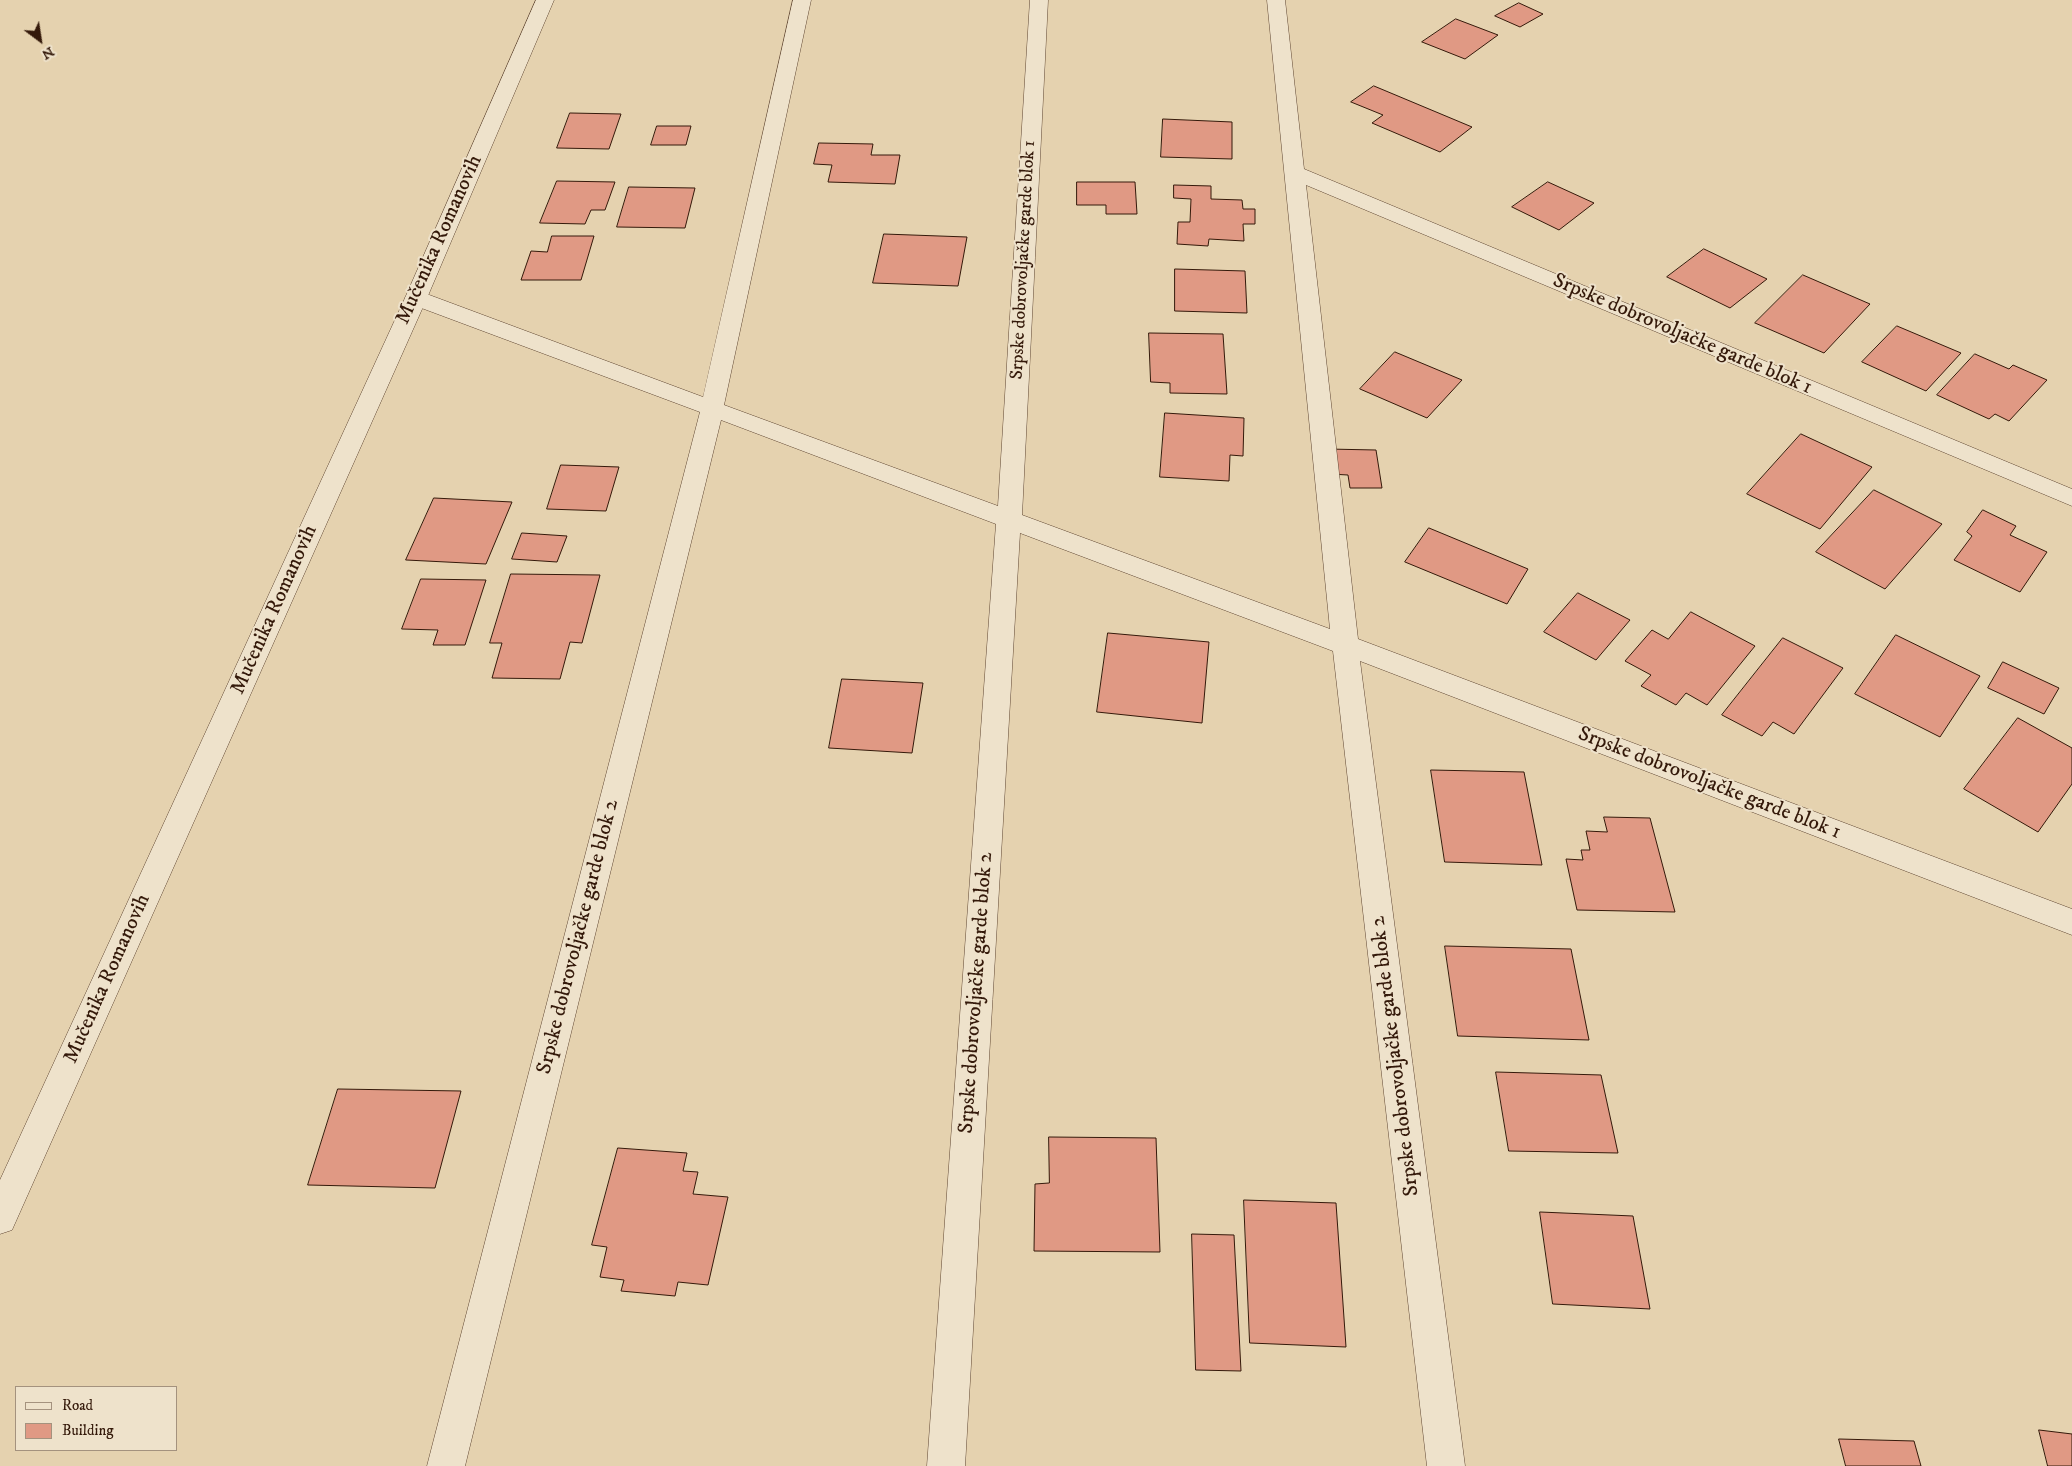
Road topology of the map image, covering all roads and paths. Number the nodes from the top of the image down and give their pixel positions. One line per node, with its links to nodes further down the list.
1 (546, 0): 6 (street, Mučenika Romanovih)
2 (802, 0): 7 (street)
3 (1039, 0): 9 (street, Srpske dobrovoljačke garde blok 1)
4 (1276, 0): 5 (street)
5 (1293, 172): 8 (street, Srpske dobrovoljačke garde blok 1); 10 (street)
6 (416, 298): 7 (street, Srpske dobrovoljačke garde blok 1); 12 (street, Mučenika Romanovih)
7 (712, 409): 9 (street, Srpske dobrovoljačke garde blok 1); 13 (street, Srpske dobrovoljačke garde blok 2)
8 (2072, 498)
9 (1008, 519): 10 (street, Srpske dobrovoljačke garde blok 1); 14 (street, Srpske dobrovoljačke garde blok 2)
10 (1346, 645): 11 (street, Srpske dobrovoljačke garde blok 1); 15 (street, Srpske dobrovoljačke garde blok 2)
11 (2072, 922)
12 (0, 1218)
13 (446, 1466)
14 (946, 1466)
15 (1446, 1466)

